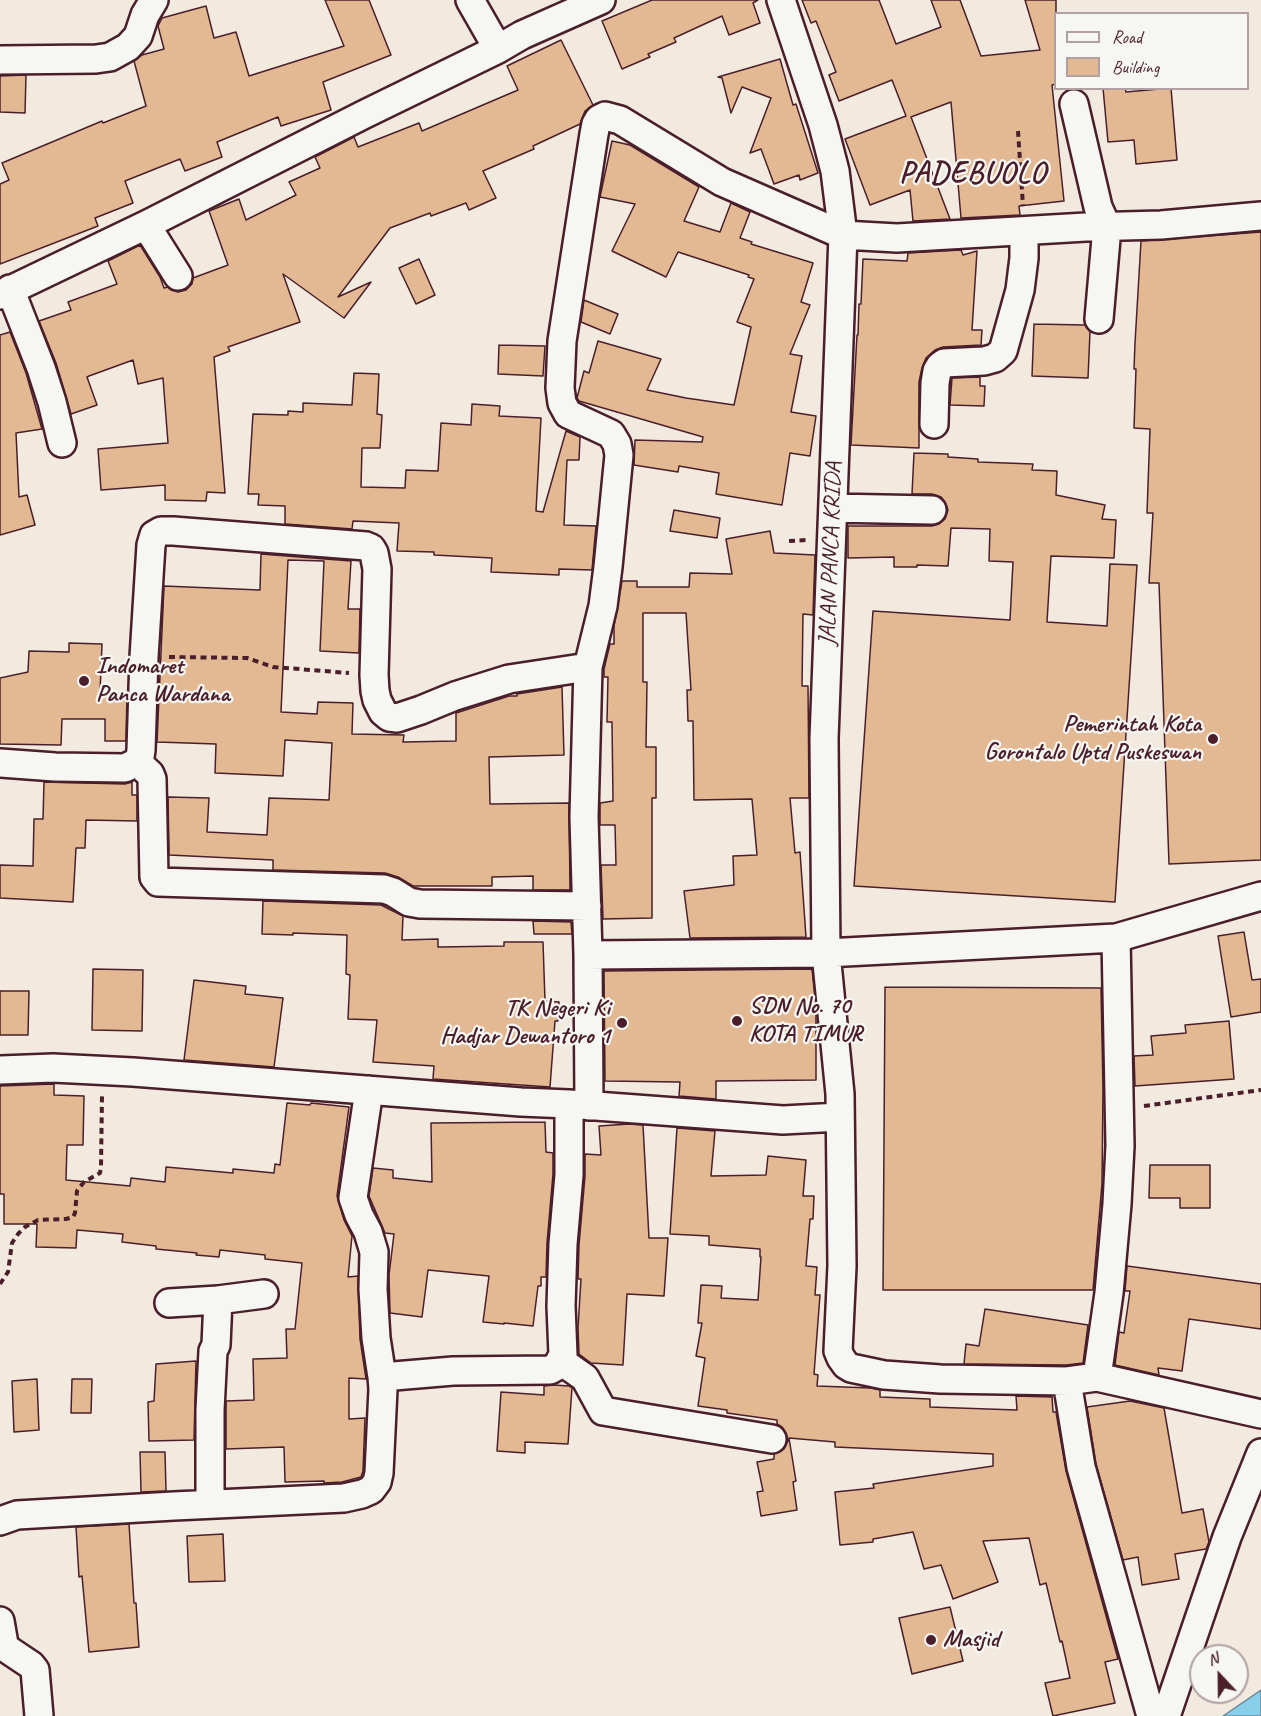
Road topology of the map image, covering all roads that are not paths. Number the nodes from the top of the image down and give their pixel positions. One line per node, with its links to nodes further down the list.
1 (154, 0): 6 (street)
2 (470, 0): 5 (street)
3 (601, 0): 5 (street)
4 (782, 0): 12 (street, JALAN PANCA KRIDA)
5 (498, 49): 9 (street)
6 (0, 60)
7 (1074, 104): 10 (street)
8 (1261, 216): 10 (street)
9 (146, 225): 13 (street); 14 (street)
10 (1107, 227): 11 (street); 15 (street)
11 (1024, 231): 12 (street); 16 (street)
12 (843, 235): 18 (street, JALAN PANCA KRIDA); 20 (street)
13 (178, 276)
14 (5, 292): 17 (street)
15 (1099, 319)
16 (934, 424)
17 (62, 443)
18 (833, 508): 19 (street); 26 (street, JALAN PANCA KRIDA)
19 (932, 510)
20 (588, 668): 21 (street); 24 (street)
21 (137, 762): 22 (street); 24 (street)
22 (0, 763)
23 (1261, 896): 25 (street)
24 (587, 906): 27 (street)
25 (1116, 938): 26 (street); 37 (street)
26 (826, 953): 27 (street); 31 (street, JALAN PANCA KRIDA)
27 (588, 955): 30 (street)
28 (0, 1070): 29 (street)
29 (369, 1090): 30 (street); 36 (street)
30 (579, 1105): 31 (street); 35 (street)
31 (840, 1117): 38 (street, JALAN PANCA KRIDA)
32 (264, 1294): 33 (street)
33 (218, 1300): 34 (street); 42 (street)
34 (169, 1303)
35 (561, 1361): 36 (street); 40 (street)
36 (382, 1377): 42 (street)
37 (1097, 1377): 38 (street, JALAN PANCA KRIDA); 39 (street)
38 (1067, 1381): 46 (street)
39 (1261, 1414)
40 (772, 1439)
41 (1261, 1453): 47 (street)
42 (210, 1504): 43 (street)
43 (0, 1521)
44 (0, 1621): 45 (street)
45 (39, 1716)
46 (1151, 1716)
47 (1166, 1716)

